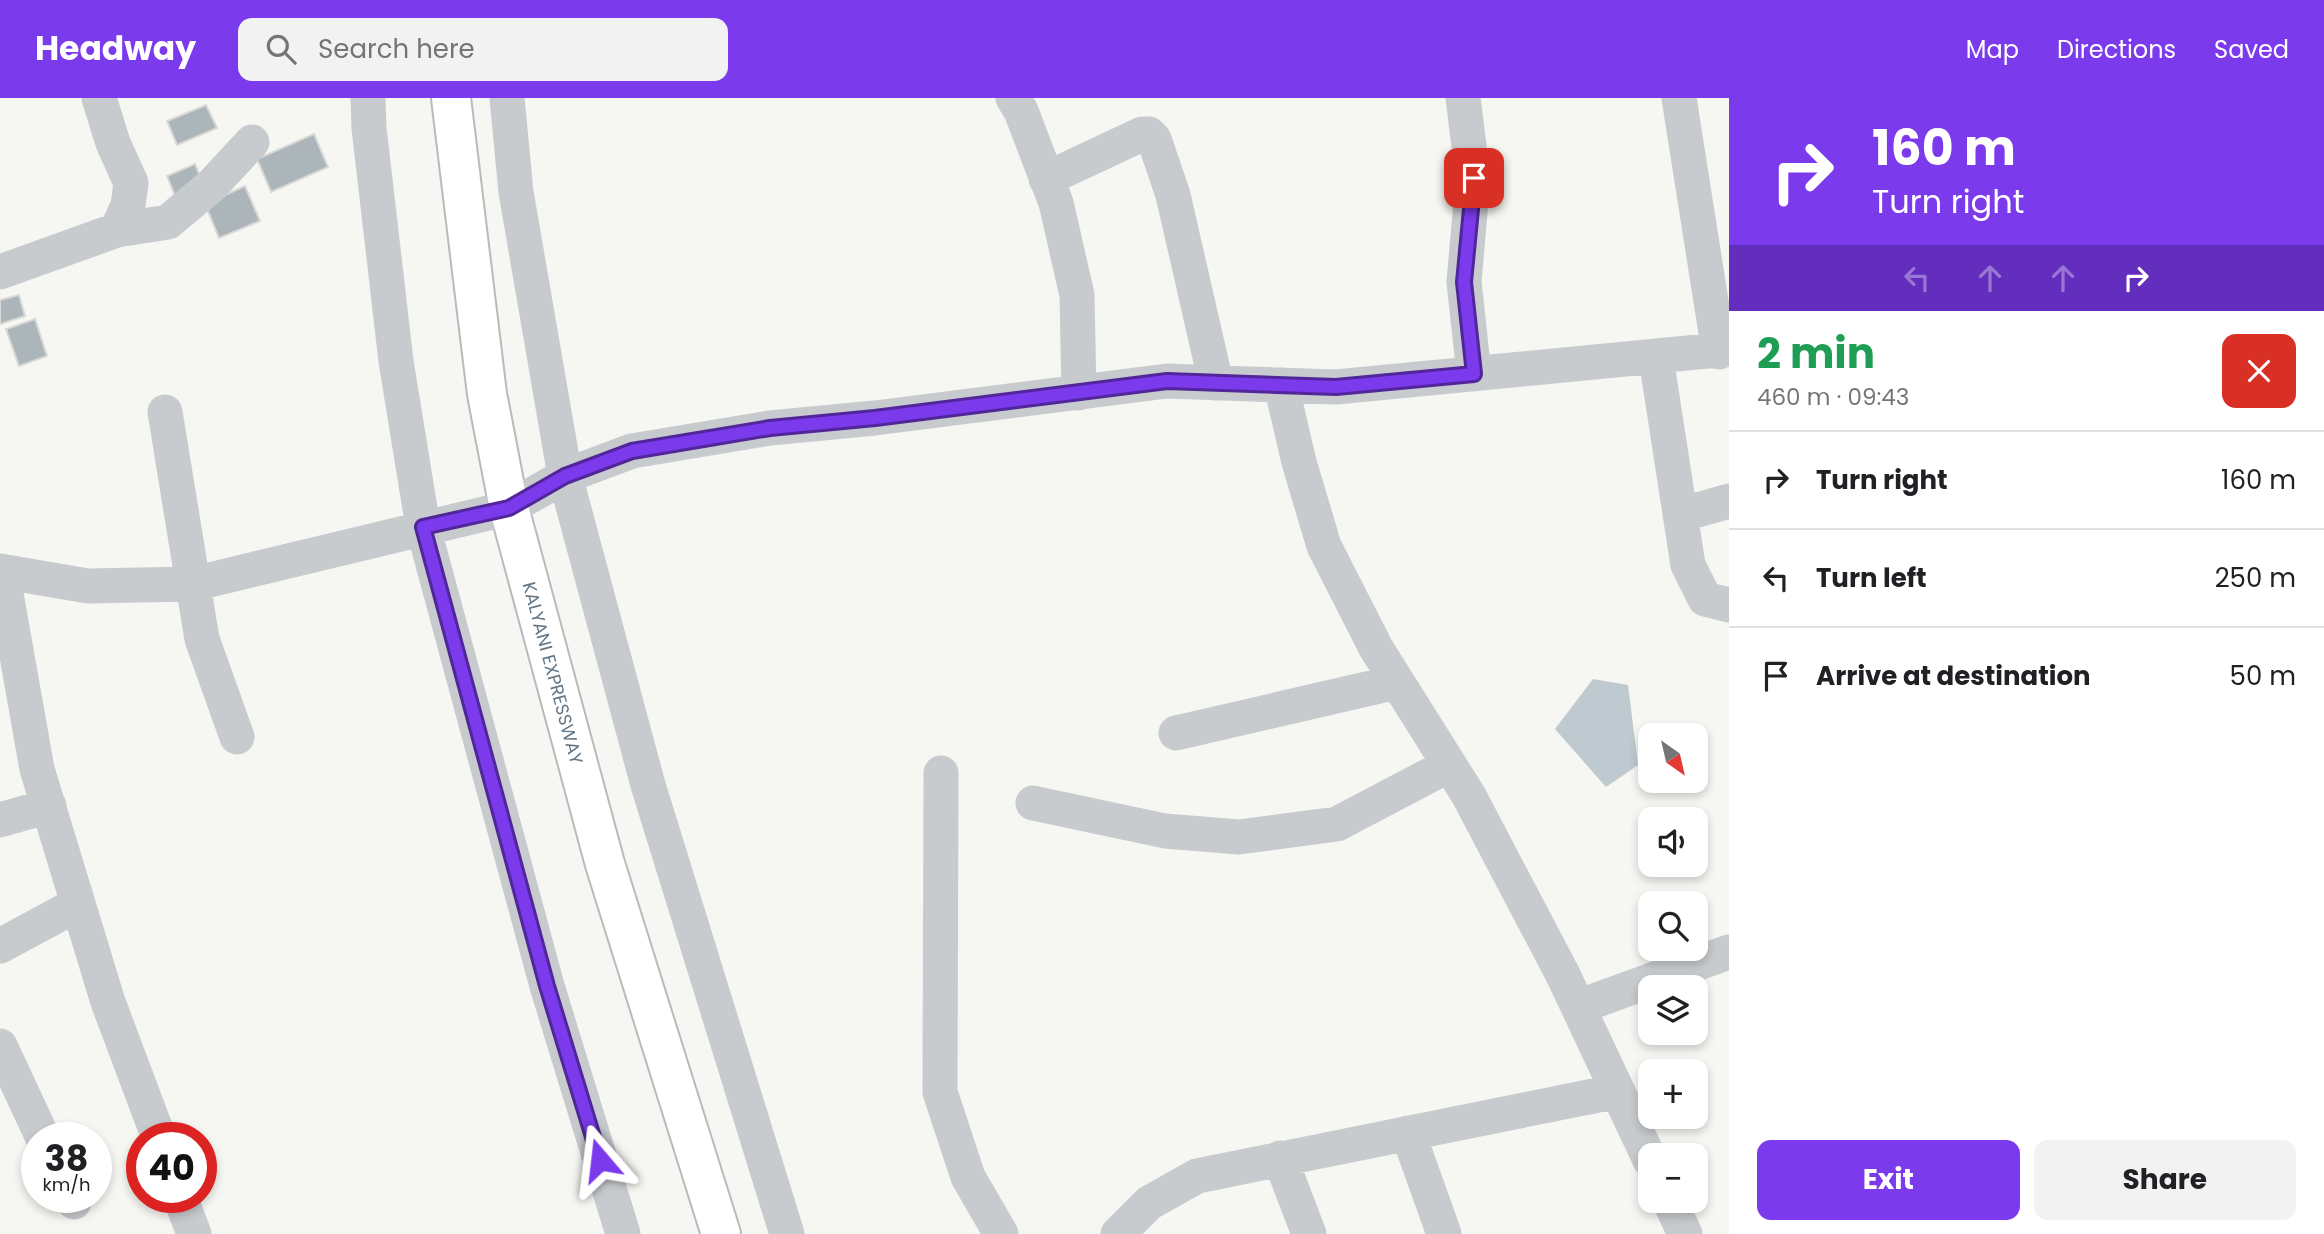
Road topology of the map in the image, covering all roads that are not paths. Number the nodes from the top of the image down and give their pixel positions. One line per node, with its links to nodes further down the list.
1 (99, 98): 10 (street)
2 (368, 98): 23 (street)
3 (451, 98): 21 (highway, KALYANI EXPRESSWAY)
4 (507, 98): 19 (street)
5 (1013, 98): 9 (street)
6 (1463, 98): 14 (street)
7 (1679, 98): 12 (street)
8 (252, 142): 10 (street)
9 (1046, 179): 15 (street); 17 (street)
10 (117, 230): 11 (street)
11 (0, 272)
12 (1724, 351): 13 (street)
13 (1656, 358): 14 (street); 22 (street)
14 (1474, 374): 16 (street)
15 (1216, 383): 16 (street); 17 (street)
16 (1281, 385): 27 (street)
17 (1079, 393): 19 (street)
18 (165, 412): 25 (street)
19 (565, 476): 21 (street); 51 (street)
20 (1729, 501): 22 (street)
21 (509, 508): 23 (street); 50 (highway, KALYANI EXPRESSWAY)
22 (1680, 515): 26 (street)
23 (423, 527): 25 (street); 49 (street)
24 (1, 571): 25 (street); 33 (street)
25 (193, 584): 29 (street)
26 (1729, 605)
27 (1397, 682): 28 (street); 30 (street)
28 (1176, 733)
29 (237, 737)
30 (1449, 765): 32 (street); 38 (street)
31 (941, 773): 52 (street)
32 (1033, 803)
33 (49, 806): 34 (street); 35 (street)
34 (0, 820)
35 (78, 904): 36 (street); 42 (street)
36 (0, 946)
37 (1729, 952): 38 (street)
38 (1578, 1007): 40 (street)
39 (0, 1046): 41 (street)
40 (1618, 1091): 43 (street); 44 (street)
41 (36, 1122)
42 (153, 1122)
43 (1408, 1133): 45 (street); 55 (street)
44 (1642, 1143)
45 (1280, 1158): 53 (street); 54 (street)
46 (186, 1213): 48 (street)
47 (1675, 1213): 56 (street)
48 (194, 1234)
49 (623, 1234)
50 (721, 1234)
51 (787, 1234)
52 (1001, 1234)
53 (1118, 1234)
54 (1309, 1234)
55 (1444, 1234)
56 (1685, 1234)

